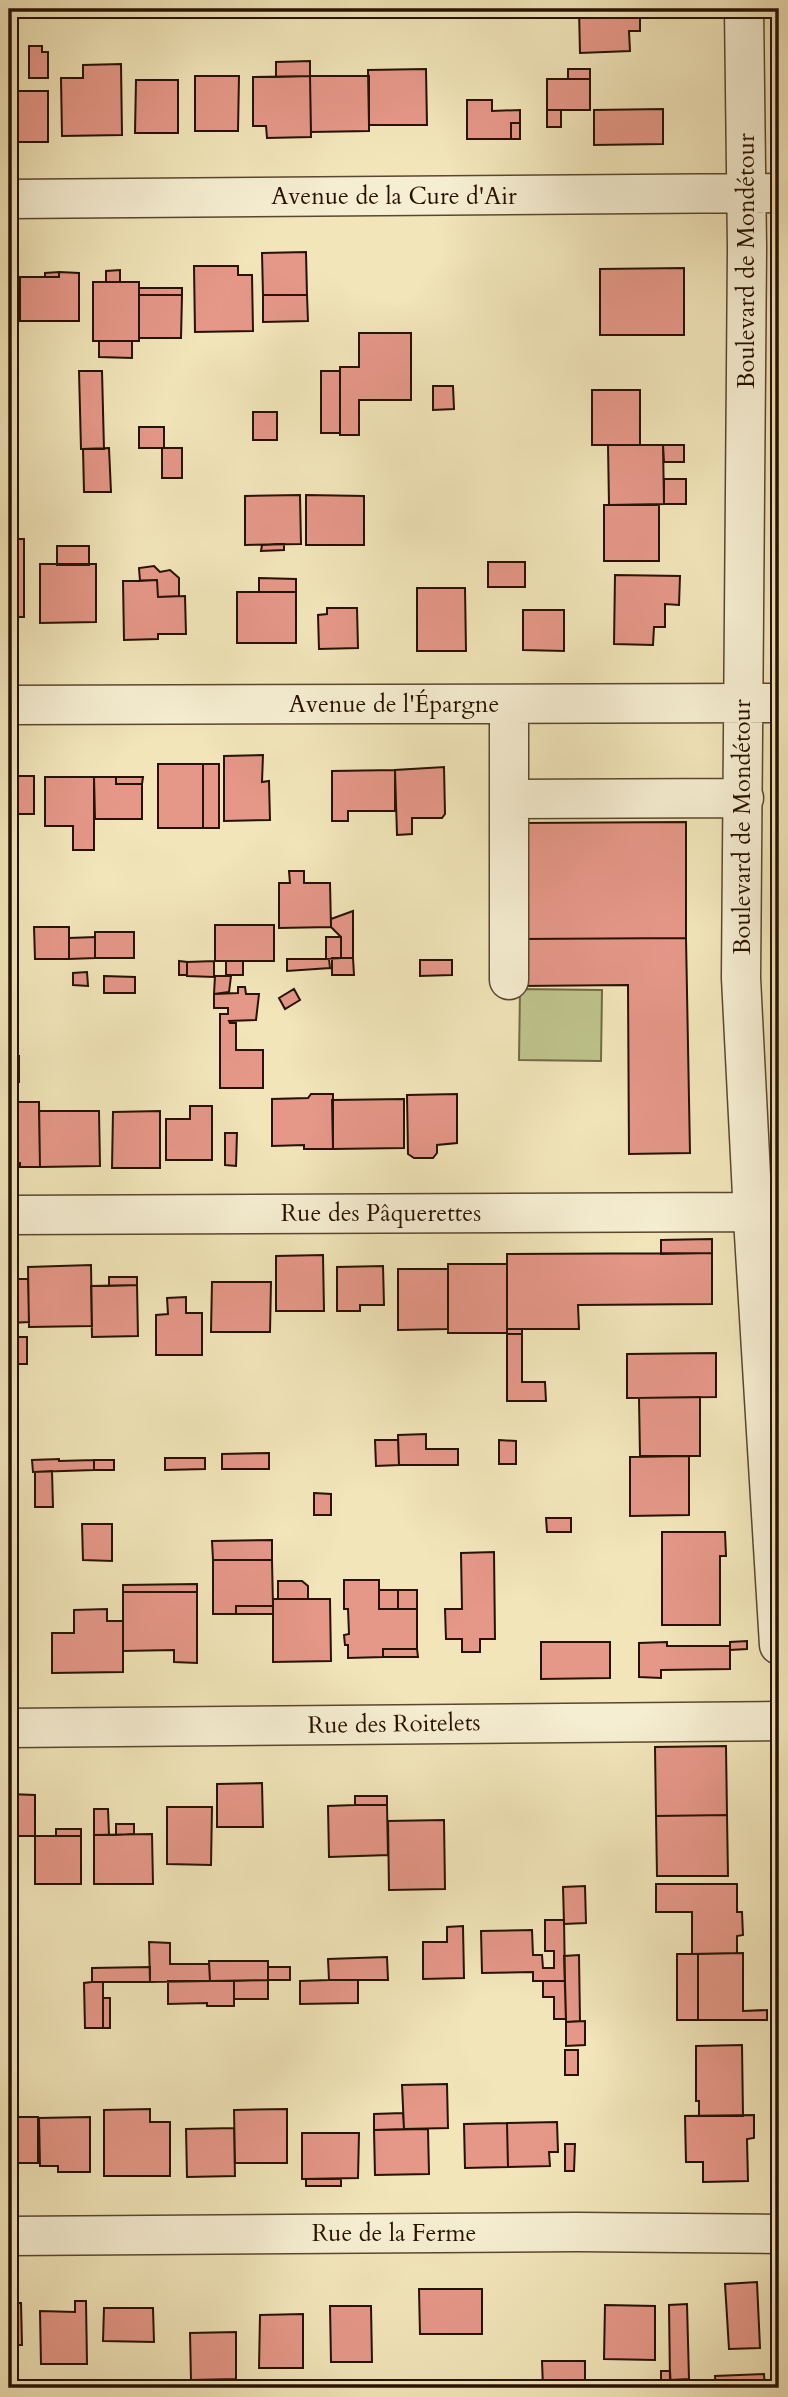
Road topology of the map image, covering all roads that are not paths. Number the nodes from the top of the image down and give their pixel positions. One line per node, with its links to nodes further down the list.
1 (744, 9): 2 (street, Boulevard de Mondétour)
2 (763, 193): 3 (street, Avenue de la Cure d'Air); 4 (street, Boulevard de Mondétour)
3 (9, 199)
4 (761, 703): 5 (street, Avenue de l'Épargne); 7 (street, Boulevard de Mondétour)
5 (509, 704): 6 (street, Avenue de l'Épargne); 8 (street)
6 (9, 705)
7 (744, 798): 8 (street); 10 (street, Boulevard de Mondétour)
8 (510, 799): 9 (street)
9 (509, 980)
10 (752, 1212): 11 (street, Rue des Pâquerettes); 12 (street, Boulevard de Mondétour)
11 (9, 1216)
12 (779, 1645)
13 (779, 1721): 14 (street, Rue des Roitelets)
14 (9, 1728)
15 (779, 2234): 16 (street, Rue de la Ferme)
16 (9, 2236)

